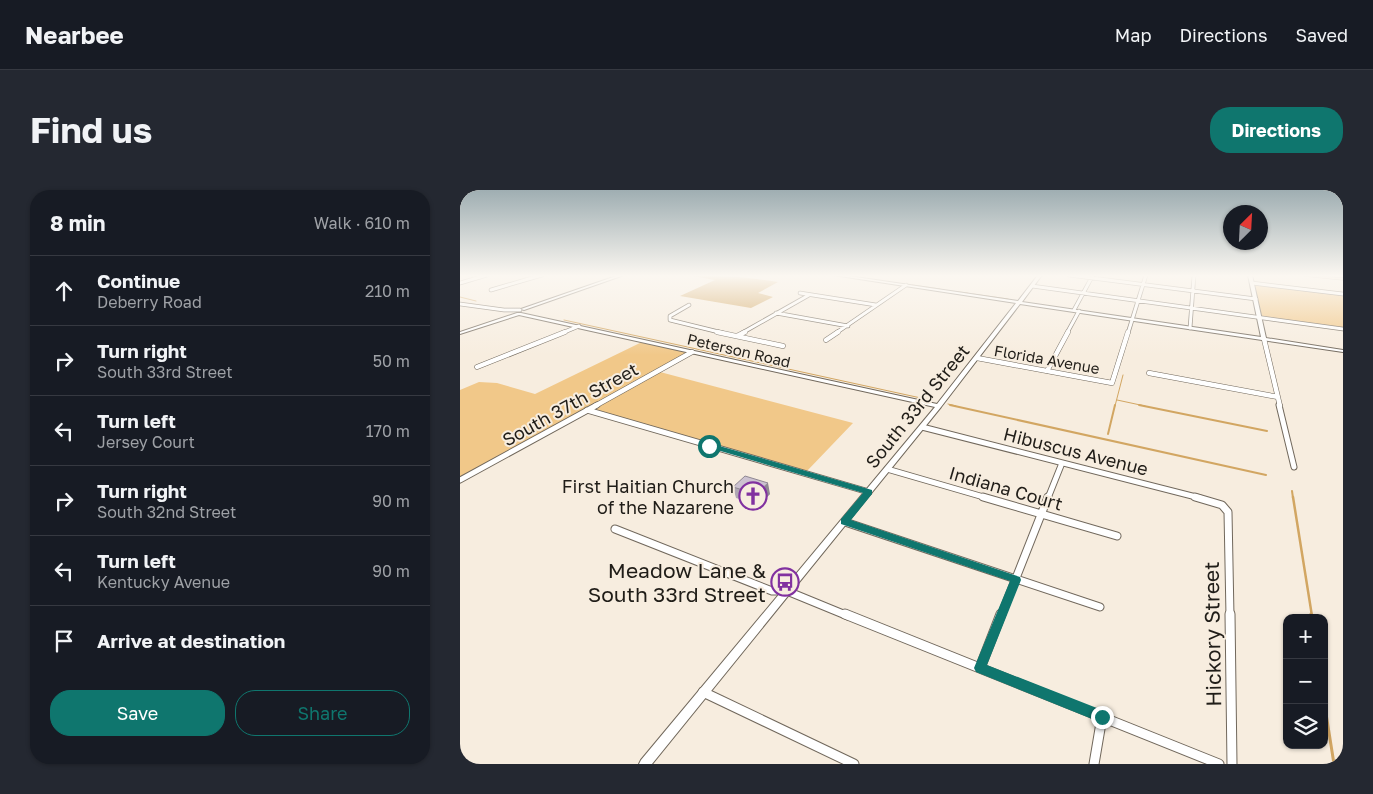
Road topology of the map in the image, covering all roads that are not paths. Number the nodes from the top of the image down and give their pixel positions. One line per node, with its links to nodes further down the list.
1 (1138, 301): 23 (street)
2 (547, 302): 12 (street)
3 (797, 302): 20 (street)
4 (854, 302): 13 (street)
5 (881, 302): 13 (street)
6 (1020, 302): 18 (street); 35 (street, South 33rd Street)
7 (1080, 302): 18 (street)
8 (1144, 302): 15 (street)
9 (1192, 302): 15 (street)
10 (1257, 302): 22 (street)
11 (460, 304): 16 (street, Peterson Road)
12 (541, 304): 17 (street); 19 (street)
13 (876, 305): 25 (street)
14 (689, 306): 29 (street)
15 (1192, 308): 22 (street); 26 (street)
16 (504, 310): 19 (street, Peterson Road); 19 (street, Peterson Road)
17 (529, 311): 19 (street); 21 (street, Peterson Road)
18 (1076, 311): 23 (street); 37 (street)
19 (518, 312): 21 (street, Peterson Road); 28 (street)
20 (776, 313): 25 (street); 29 (street)
21 (534, 315): 24 (street, Peterson Road)
22 (1260, 318): 27 (street); 30 (street)
23 (1132, 319): 26 (street); 37 (street, Florida Avenue)
24 (579, 326): 34 (street, Peterson Road); 36 (street)
25 (848, 326): 31 (street)
26 (1190, 328): 30 (street)
27 (1343, 330)
28 (460, 333)
29 (737, 336): 32 (street)
30 (1264, 339): 33 (street); 39 (street)
31 (826, 340)
32 (783, 346)
33 (1343, 351)
34 (692, 352): 40 (street, Peterson Road); 41 (street, South 37th Street)
35 (977, 358): 37 (street, Florida Avenue); 40 (street, South 33rd Street)
36 (478, 367)
37 (1047, 371)
38 (1149, 373): 39 (street)
39 (1278, 397): 44 (street)
40 (939, 406): 42 (street, South 33rd Street)
41 (587, 410): 46 (street, South 37th Street); 47 (street)
42 (922, 427): 43 (street, Hibuscus Avenue); 45 (street, South 33rd Street)
43 (1062, 463): 48 (street, Hibuscus Avenue); 49 (street)
44 (1294, 467)
45 (887, 469): 47 (street, South 33rd Street); 49 (street, Indiana Court)
46 (460, 480)
47 (869, 492): 50 (street, South 33rd Street)
48 (1222, 505): 63 (street, Hickory Street)
49 (1042, 514): 52 (street, Indiana Court); 53 (street)
50 (845, 522): 53 (street); 54 (street, South 33rd Street)
51 (615, 529): 54 (street)
52 (1117, 536)
53 (1016, 580): 55 (street); 56 (street)
54 (787, 591): 56 (street); 57 (street, South 33rd Street)
55 (1100, 608)
56 (980, 668): 58 (street)
57 (704, 692): 59 (street, South 33rd Street); 60 (street)
58 (1102, 717): 61 (street); 62 (street)
59 (645, 764)
60 (854, 764)
61 (1094, 764)
62 (1220, 764)
63 (1232, 764)

